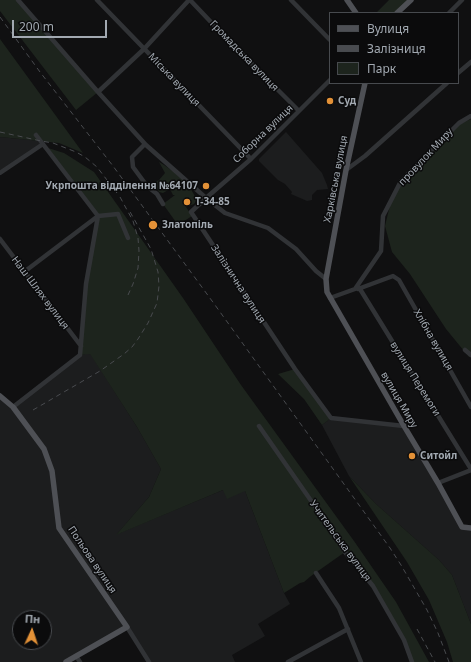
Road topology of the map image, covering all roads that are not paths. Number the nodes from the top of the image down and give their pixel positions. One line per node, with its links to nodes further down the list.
1 (18, 0): 18 (street)
2 (97, 0): 12 (street, Міська вулиця)
3 (189, 0): 12 (street); 19 (street, Громадська вулиця)
4 (292, 0): 11 (street)
5 (346, 0): 8 (main road)
6 (411, 0): 9 (main road)
7 (462, 0): 10 (street)
8 (355, 12)
9 (399, 12)
10 (450, 12)
11 (329, 39)
12 (144, 48): 18 (street); 24 (street, Міська вулиця)
13 (471, 62): 14 (street)
14 (459, 73)
15 (329, 81): 19 (street, Соборна вулиця)
16 (365, 84): 25 (main road, Харківська вулиця)
17 (446, 84): 25 (street)
18 (98, 92): 23 (street)
19 (299, 112): 24 (street, Соборна вулиця)
20 (471, 116): 34 (street, провулок Миру)
21 (36, 134): 22 (street)
22 (44, 144): 26 (street); 29 (street)
23 (145, 144): 27 (street); 28 (street)
24 (251, 159): 27 (street, Соборна вулиця)
25 (346, 170): 33 (main road, Харківська вулиця)
26 (0, 173)
27 (206, 198): 33 (street); 43 (street, Залізнична вулиця)
28 (163, 204)
29 (98, 216): 30 (street); 32 (street); 36 (street)
30 (128, 238)
31 (0, 239): 32 (street, Наш Шлях вулиця)
32 (24, 272): 36 (street, Наш Шлях вулиця)
33 (326, 279): 35 (main road, вулиця Миру)
34 (357, 289): 35 (street); 41 (street, Хлібна вулиця); 44 (street, вулиця Перемоги)
35 (330, 298): 43 (main road, вулиця Миру)
36 (81, 346): 40 (street)
37 (465, 350): 38 (street)
38 (471, 355)
39 (0, 396): 40 (main road, Польова вулиця)
40 (13, 407): 48 (main road, Польова вулиця)
41 (471, 407)
42 (259, 426): 56 (street, Учительська вулиця)
43 (404, 426): 45 (main road, вулиця Миру)
44 (471, 470): 45 (street)
45 (438, 483): 46 (main road, вулиця Миру)
46 (471, 528)
47 (316, 573): 49 (street)
48 (127, 627): 50 (main road); 53 (street)
49 (348, 629): 54 (street); 55 (street)
50 (76, 656): 51 (main road); 52 (street)
51 (66, 662)
52 (80, 662)
53 (149, 662)
54 (288, 662)
55 (361, 662)
56 (412, 662)

